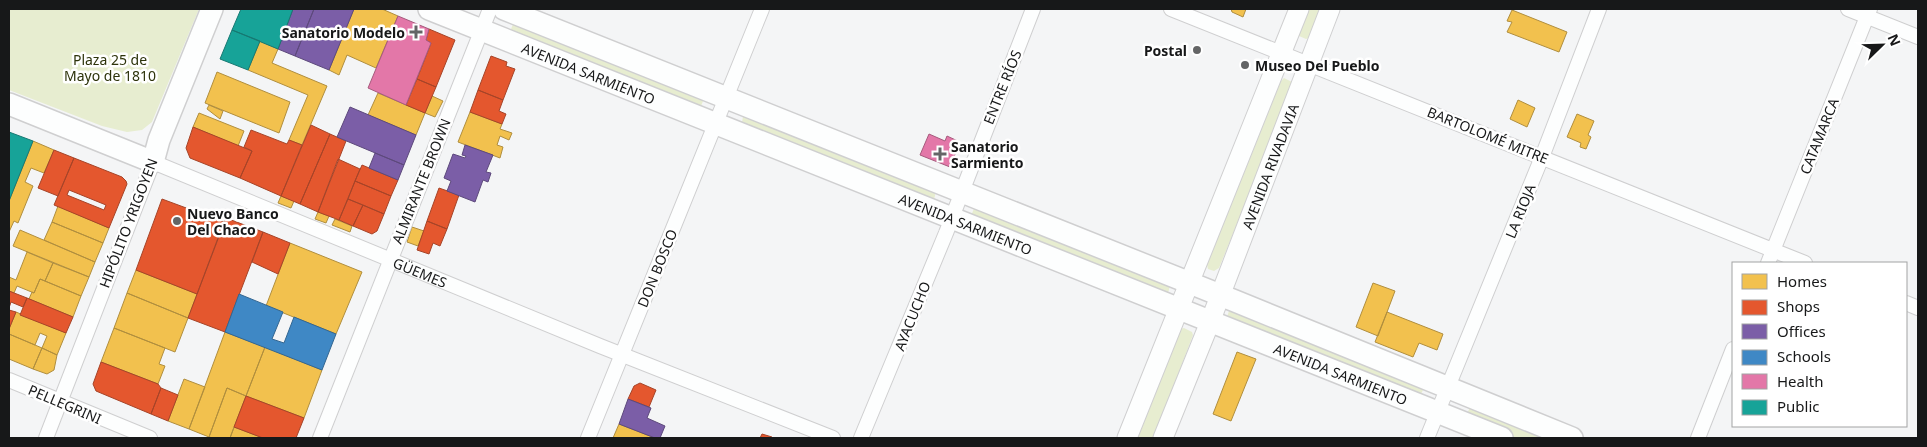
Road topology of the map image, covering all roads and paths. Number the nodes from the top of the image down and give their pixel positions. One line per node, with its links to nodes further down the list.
1 (212, 9): 21 (main road, HIPÓLITO YRIGOYEN)
2 (429, 9): 13 (main road, AVENIDA SARMIENTO)
3 (490, 9): 13 (street, ALMIRANTE BROWN)
4 (504, 9): 17 (main road, AVENIDA SARMIENTO)
5 (762, 9): 17 (street, DON BOSCO)
6 (1032, 9): 22 (street, ENTRE RÍOS)
7 (1171, 9): 15 (street, BARTOLOMÉ MITRE)
8 (1299, 9): 15 (main road)
9 (1330, 9): 16 (main road, AVENIDA RIVADAVIA)
10 (1599, 9): 20 (street, LA RIOJA)
11 (1848, 9): 12 (street)
12 (1869, 13): 14 (street); 24 (street, CATAMARCA)
13 (482, 29): 19 (main road, AVENIDA SARMIENTO); 25 (street, ALMIRANTE BROWN)
14 (1918, 37)
15 (1282, 53): 16 (street, BARTOLOMÉ MITRE); 27 (main road)
16 (1308, 63): 20 (street, BARTOLOMÉ MITRE); 28 (main road, AVENIDA RIVADAVIA)
17 (725, 98): 19 (street, DON BOSCO); 22 (main road, AVENIDA SARMIENTO)
18 (9, 104): 21 (main road, GÜEMES)
19 (715, 123): 23 (main road, AVENIDA SARMIENTO); 32 (street, DON BOSCO)
20 (1542, 157): 24 (street, BARTOLOMÉ MITRE); 34 (street, LA RIOJA)
21 (152, 162): 25 (street, GÜEMES); 35 (street, HIPÓLITO YRIGOYEN)
22 (960, 193): 23 (street, AYACUCHO); 27 (main road, AVENIDA SARMIENTO)
23 (951, 218): 29 (main road, AVENIDA SARMIENTO); 42 (street, AYACUCHO)
24 (1770, 257): 26 (street, BARTOLOMÉ MITRE)
25 (390, 259): 32 (street, GÜEMES); 39 (street, ALMIRANTE BROWN)
26 (1799, 262)
27 (1189, 284): 28 (main road, AVENIDA SARMIENTO); 29 (main road)
28 (1219, 295): 30 (main road, AVENIDA RIVADAVIA); 34 (main road, AVENIDA SARMIENTO)
29 (1180, 310): 30 (main road, AVENIDA SARMIENTO); 43 (main road)
30 (1210, 322): 36 (main road, AVENIDA SARMIENTO); 44 (main road, AVENIDA RIVADAVIA)
31 (1732, 353): 48 (street)
32 (622, 355): 40 (street, DON BOSCO); 41 (street, GÜEMES)
33 (9, 380): 35 (street, PELLEGRINI)
34 (1448, 389): 36 (street, LA RIOJA); 47 (main road, AVENIDA SARMIENTO)
35 (61, 401): 37 (street, HIPÓLITO YRIGOYEN); 38 (street, PELLEGRINI)
36 (1438, 412): 45 (street, LA RIOJA); 46 (main road, AVENIDA SARMIENTO)
37 (46, 438)
38 (150, 438)
39 (320, 438)
40 (588, 438)
41 (833, 438)
42 (861, 438)
43 (1127, 438)
44 (1163, 438)
45 (1427, 438)
46 (1502, 438)
47 (1572, 438)
48 (1698, 438)

